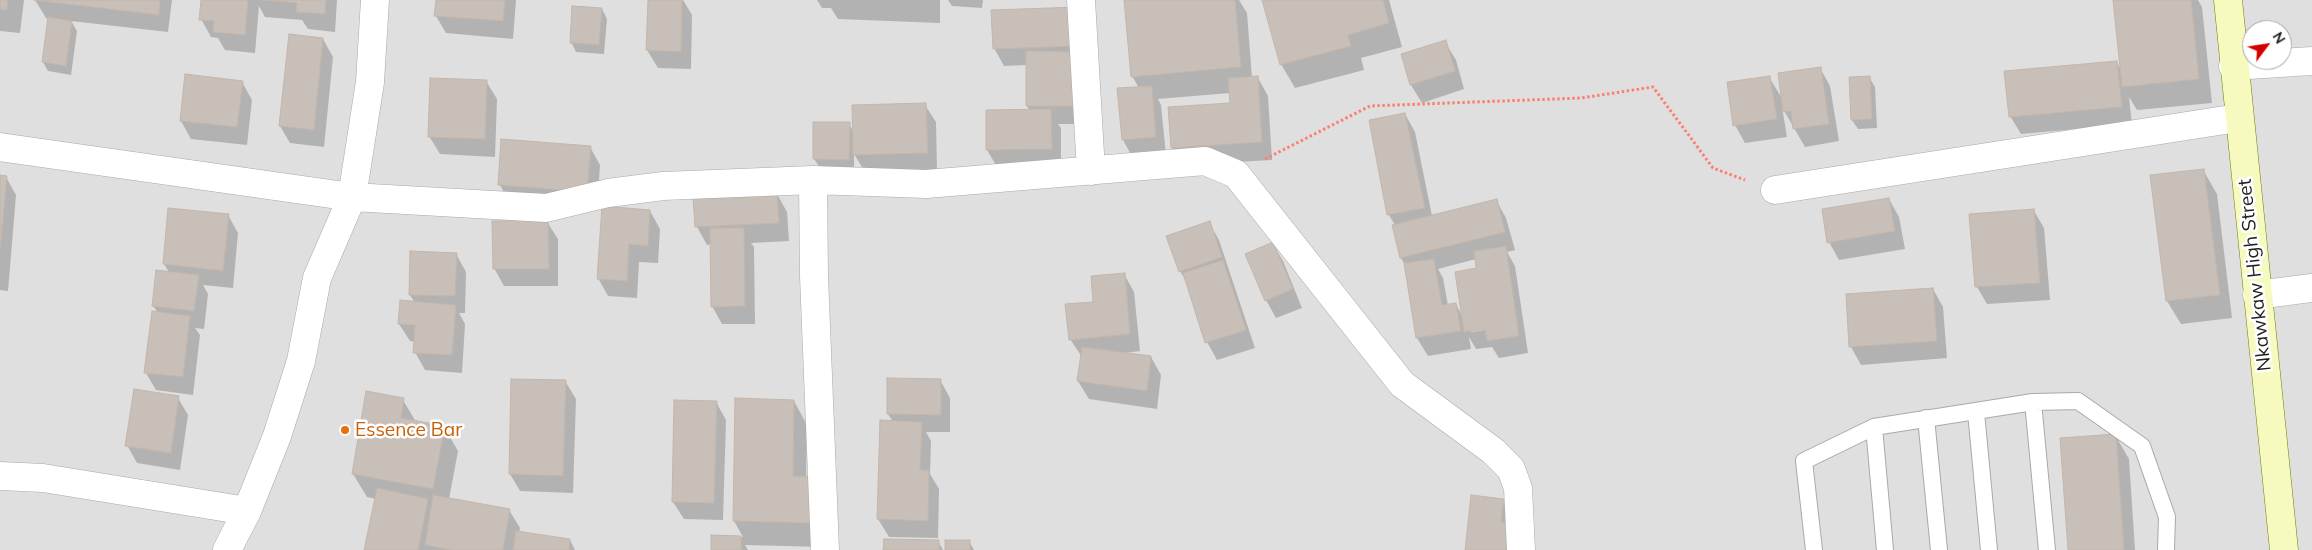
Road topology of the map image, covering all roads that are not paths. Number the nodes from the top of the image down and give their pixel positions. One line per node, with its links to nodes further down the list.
1 (375, 0): 11 (street)
2 (1081, 0): 8 (street)
3 (2228, 0): 5 (main road, Nkawkaw High Street)
4 (2312, 61): 5 (street)
5 (2233, 66): 6 (main road, Nkawkaw High Street)
6 (2238, 118): 10 (street); 13 (main road, Nkawkaw High Street)
7 (0, 147): 11 (street)
8 (1091, 171): 9 (street); 22 (street)
9 (813, 180): 11 (street); 21 (street)
10 (1775, 190)
11 (352, 197): 19 (street)
12 (2312, 288): 13 (street)
13 (2257, 295): 29 (main road, Nkawkaw High Street)
14 (2033, 402): 15 (lane); 27 (lane); 28 (lane)
15 (1976, 412): 16 (lane); 26 (lane)
16 (1926, 418): 17 (lane); 25 (lane)
17 (1874, 427): 23 (lane); 24 (lane)
18 (0, 476): 19 (street)
19 (247, 511): 20 (street)
20 (227, 550)
21 (825, 550)
22 (1521, 550)
23 (1814, 550)
24 (1885, 550)
25 (1939, 550)
26 (1989, 550)
27 (2047, 550)
28 (2166, 550)
29 (2284, 550)

